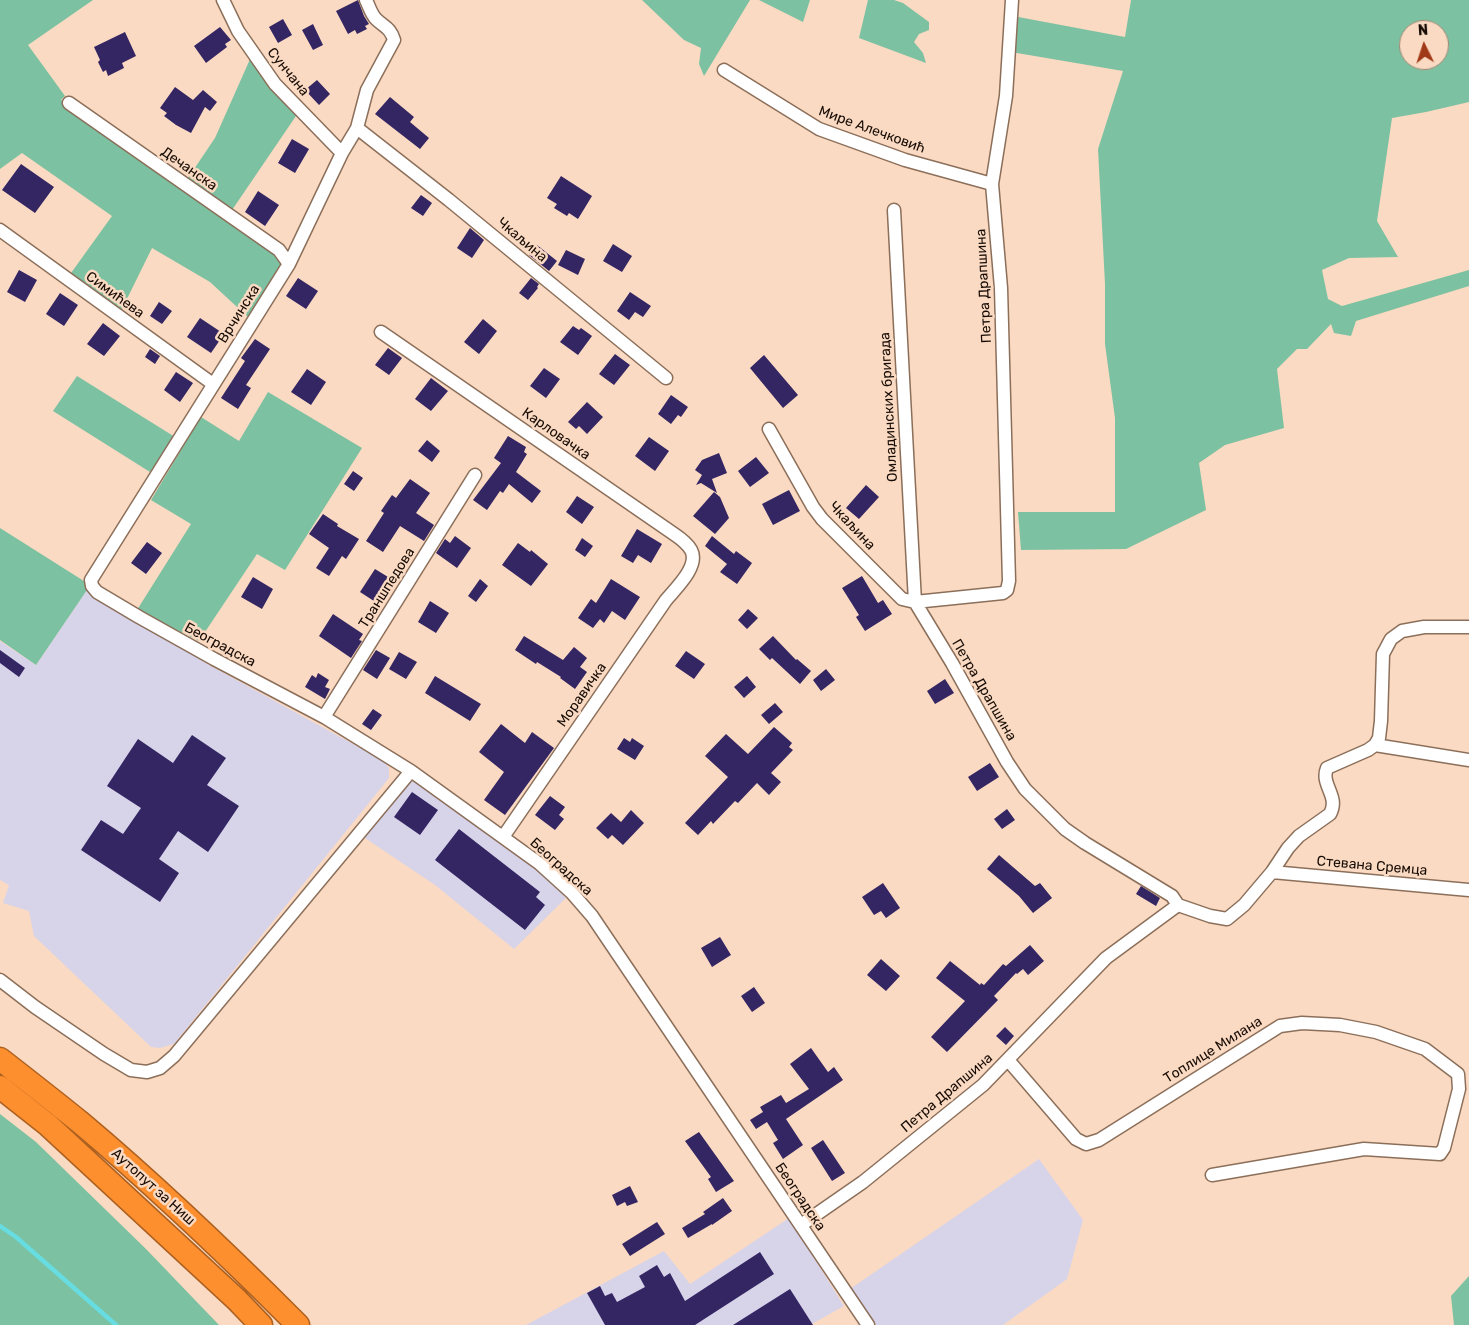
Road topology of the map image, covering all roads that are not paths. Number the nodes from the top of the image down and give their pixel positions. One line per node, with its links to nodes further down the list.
1 (223, 0): 7 (street, Сунчана)
2 (366, 0): 6 (street, Врчинска)
3 (1012, 0): 8 (street, Петра Драпшина)
4 (724, 70): 8 (street, Мире Алечковић)
5 (69, 103): 11 (street, Дечанска)
6 (357, 128): 7 (street, Врчинска); 13 (street, Чкаљина)
7 (342, 153): 11 (street, Врчинска)
8 (992, 184): 18 (street, Петра Драпшина)
9 (894, 210): 18 (street, Омладинских бригада)
10 (0, 230): 14 (street, Симићева)
11 (289, 264): 14 (street, Врчинска)
12 (381, 332): 17 (street, Карловачка)
13 (666, 378)
14 (212, 384): 19 (street, Врчинска)
15 (769, 429): 18 (street, Чкаљина)
16 (475, 475): 21 (street, Траншпедова)
17 (688, 573): 25 (street, Моравичка)
18 (915, 602): 28 (street, Петра Драпшина)
19 (139, 617): 21 (street, Београдска)
20 (1465, 627): 22 (street)
21 (324, 717): 24 (street, Београдска)
22 (1375, 745): 23 (street); 26 (street)
23 (1469, 760)
24 (411, 771): 25 (street, Београдска); 29 (street)
25 (503, 837): 34 (street, Београдска)
26 (1272, 872): 27 (street, Стевана Сремца); 28 (street)
27 (1469, 890)
28 (1178, 905): 31 (street, Петра Драпшина)
29 (0, 980)
30 (0, 1058): 36 (highway, Аутопут за Ниш)
31 (1008, 1060): 33 (street, Топлице Милана); 34 (street, Петра Драпшина)
32 (0, 1087): 35 (highway, Аутопут за Ниш)
33 (1212, 1175)
34 (801, 1225): 37 (street, Београдска)
35 (261, 1325)
36 (298, 1325)
37 (868, 1325)

